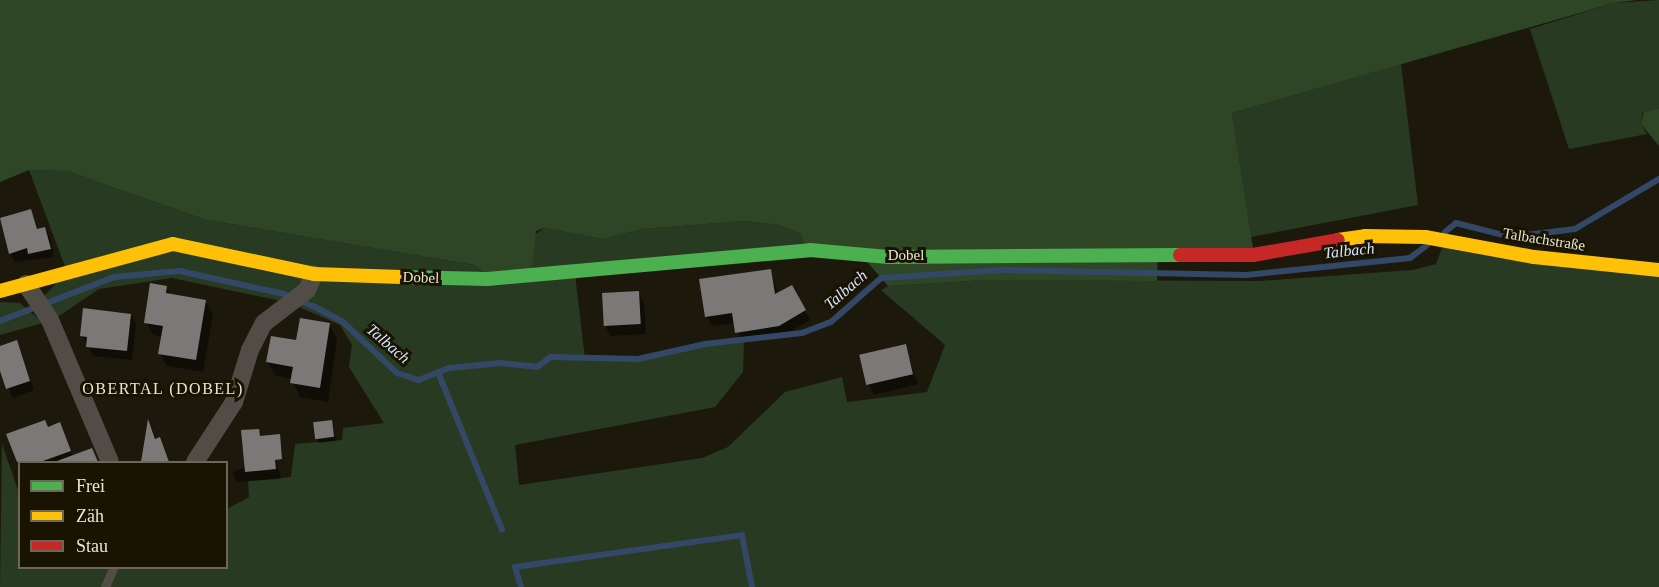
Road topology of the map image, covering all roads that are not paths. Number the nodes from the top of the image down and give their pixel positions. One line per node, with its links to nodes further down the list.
1 (1425, 237): 2 (street, Talbachstraße); 3 (street, Dobel)
2 (1659, 270)
3 (311, 282): 4 (street, Dobel); 7 (street)
4 (26, 284): 5 (street, Dobel); 6 (street)
5 (0, 291)
6 (110, 461)
7 (196, 461)
8 (112, 569): 9 (lane)
9 (105, 587)

